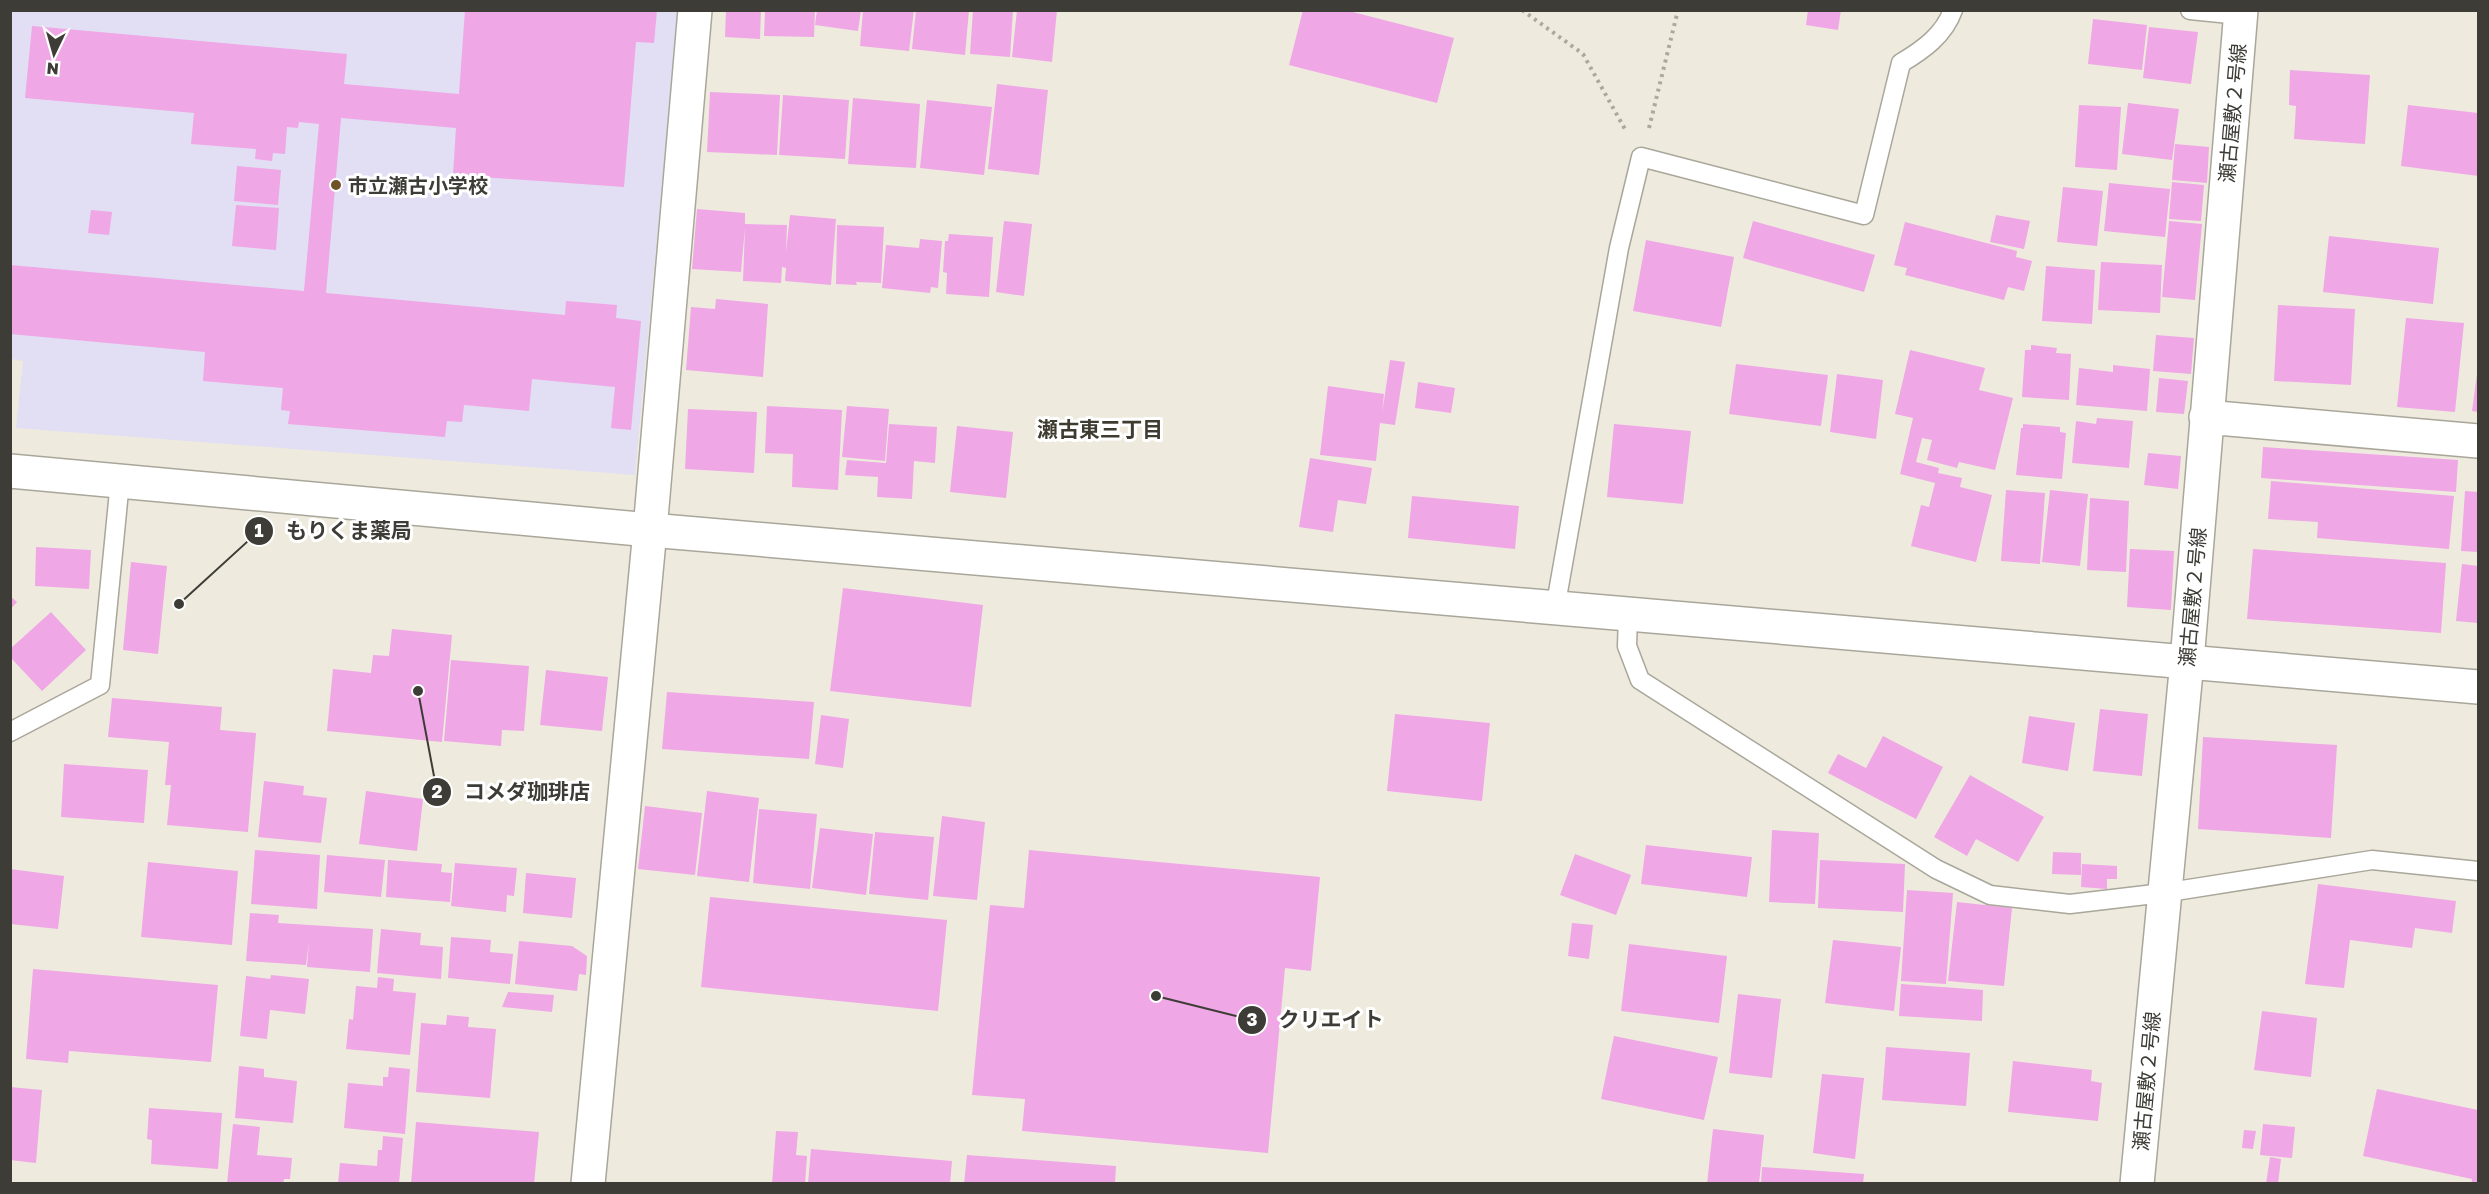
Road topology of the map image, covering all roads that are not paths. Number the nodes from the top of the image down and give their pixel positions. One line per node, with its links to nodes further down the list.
1 (695, 10): 9 (street)
2 (1953, 10): 10 (lane)
3 (2190, 10): 4 (lane)
4 (2240, 13): 5 (street, 瀬古屋敷２号線)
5 (2206, 417): 6 (street); 12 (street, 瀬古屋敷２号線)
6 (2478, 441)
7 (10, 471): 8 (street)
8 (120, 481): 9 (street); 14 (lane)
9 (650, 530): 10 (street); 17 (street)
10 (1555, 609): 11 (street)
11 (1628, 615): 12 (street); 16 (lane)
12 (2187, 661): 13 (street); 16 (street, 瀬古屋敷２号線)
13 (2478, 687)
14 (10, 732)
15 (2478, 872): 16 (lane)
16 (2163, 893): 18 (street, 瀬古屋敷２号線)
17 (588, 1184)
18 (2137, 1184)

